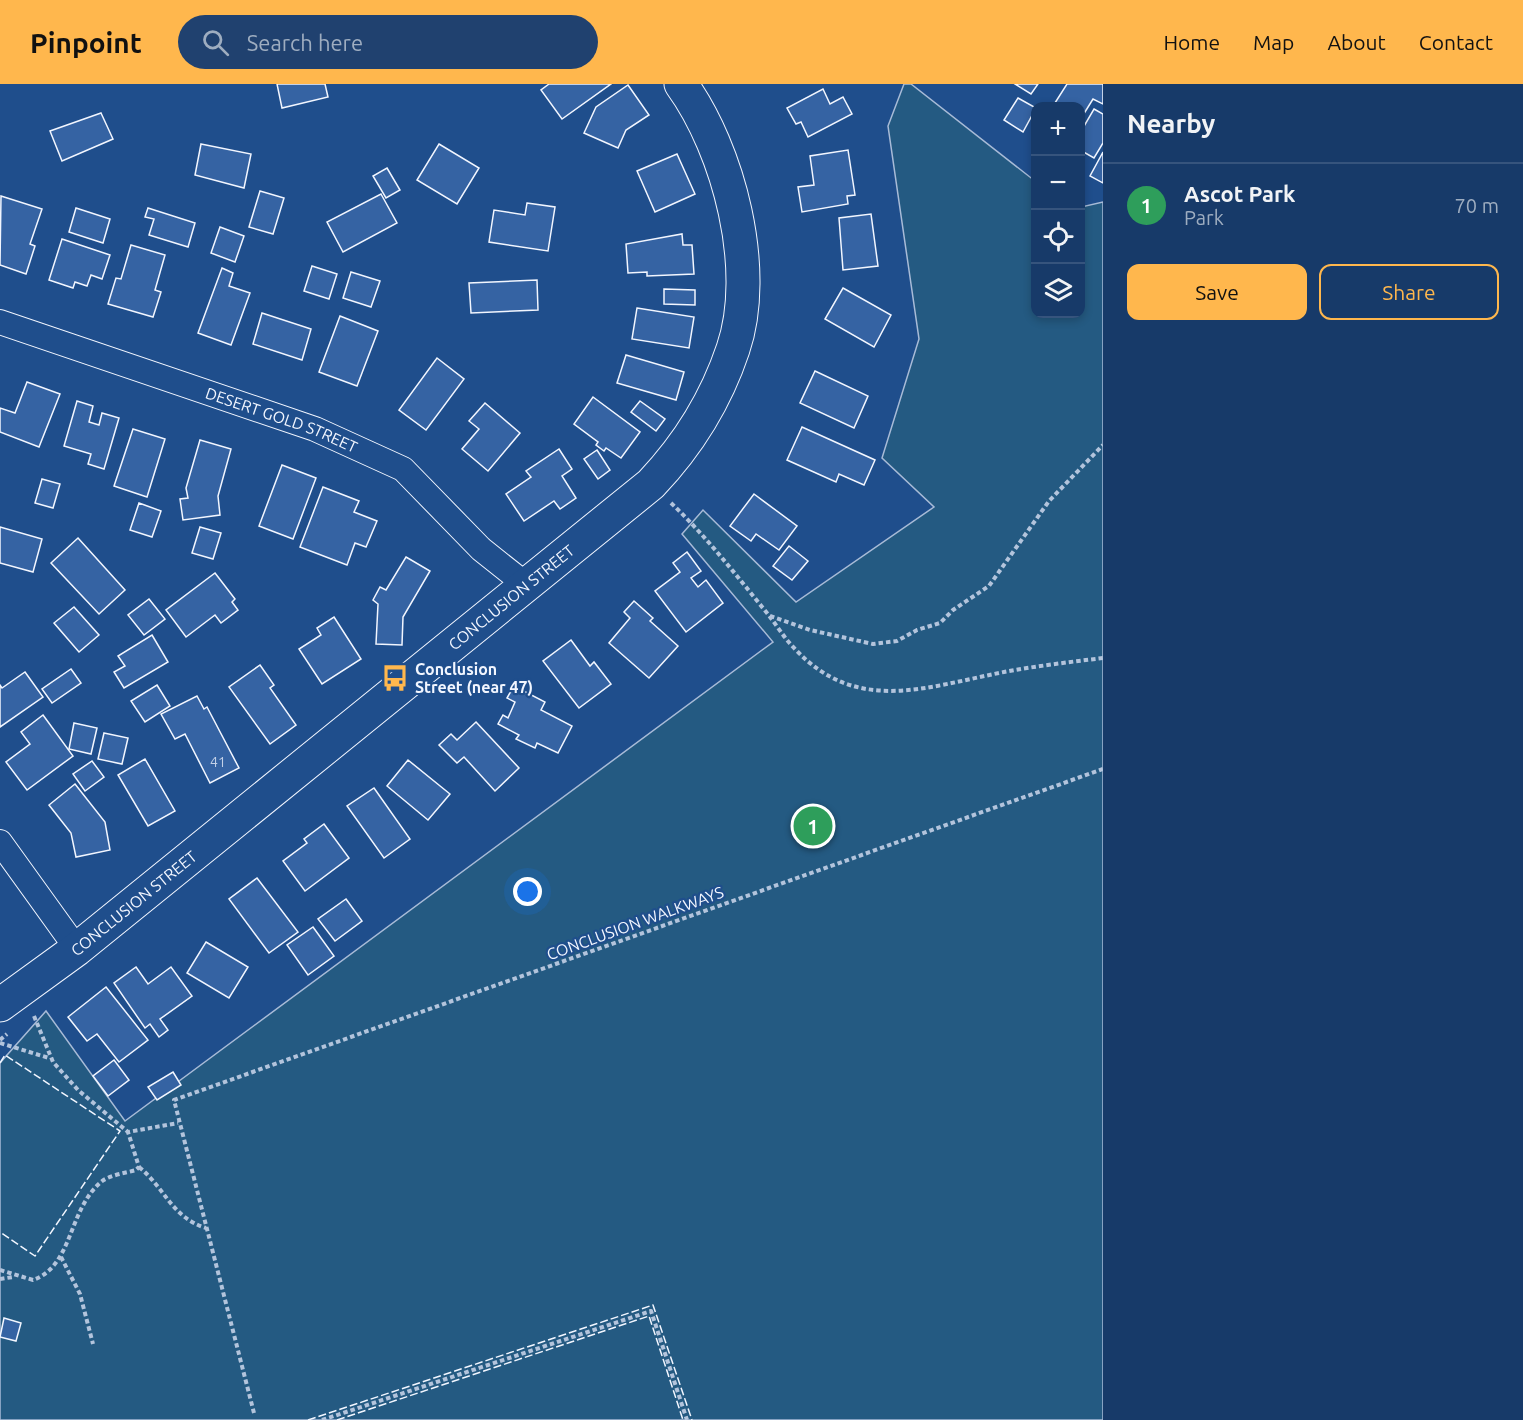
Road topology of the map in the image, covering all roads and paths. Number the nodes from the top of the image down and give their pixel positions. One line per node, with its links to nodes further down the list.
1 (681, 84): 4 (street, CONCLUSION STREET)
2 (0, 322): 5 (street, DESERT GOLD STREET)
3 (1103, 445): 6 (path)
4 (651, 484): 5 (street, CONCLUSION STREET); 6 (path)
5 (525, 584): 10 (street, CONCLUSION STREET)
6 (769, 615): 7 (path)
7 (1103, 658)
8 (1103, 769): 14 (path, CONCLUSION WALKWAYS)
9 (0, 842): 10 (street)
10 (77, 949): 11 (street, CONCLUSION STREET)
11 (8, 999): 13 (path)
12 (0, 1042): 13 (path)
13 (50, 1058): 15 (path)
14 (178, 1123): 15 (path); 17 (path)
15 (128, 1132): 16 (path)
16 (139, 1167): 17 (path); 18 (path)
17 (206, 1228): 23 (path)
18 (61, 1257): 20 (path); 22 (path)
19 (0, 1270): 20 (path)
20 (17, 1277): 21 (path)
21 (0, 1279)
22 (93, 1344)
23 (254, 1413)
24 (322, 1420): 25 (path)
25 (687, 1420)

